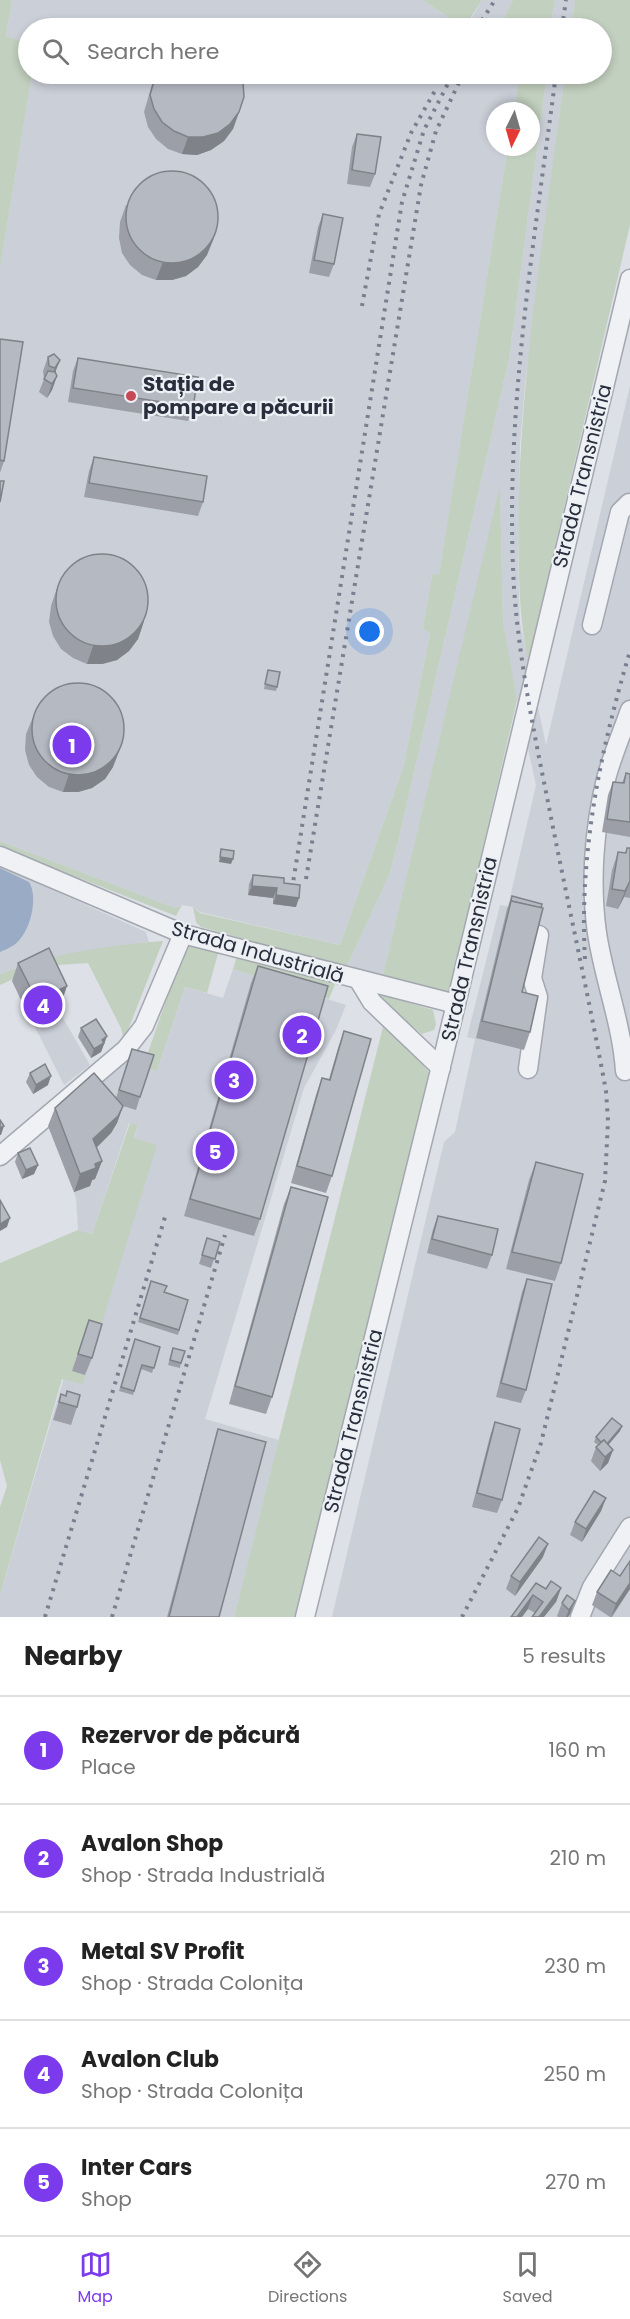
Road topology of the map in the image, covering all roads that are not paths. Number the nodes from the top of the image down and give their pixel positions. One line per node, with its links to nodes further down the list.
1 (630, 279): 10 (street, Strada Transnistria)
2 (630, 486): 3 (street)
3 (630, 503): 4 (street)
4 (592, 625)
5 (630, 710): 13 (street)
6 (0, 856): 7 (street, Strada Industrială)
7 (183, 934): 9 (street, Strada Industrială); 14 (street)
8 (539, 935): 12 (street)
9 (358, 979): 10 (street, Strada Industrială); 11 (street)
10 (456, 1004): 11 (street, Strada Transnistria)
11 (441, 1068): 16 (street, Strada Transnistria)
12 (528, 1069)
13 (626, 1071)
14 (0, 1156)
15 (630, 1527): 17 (street)
16 (305, 1617)
17 (580, 1617)

